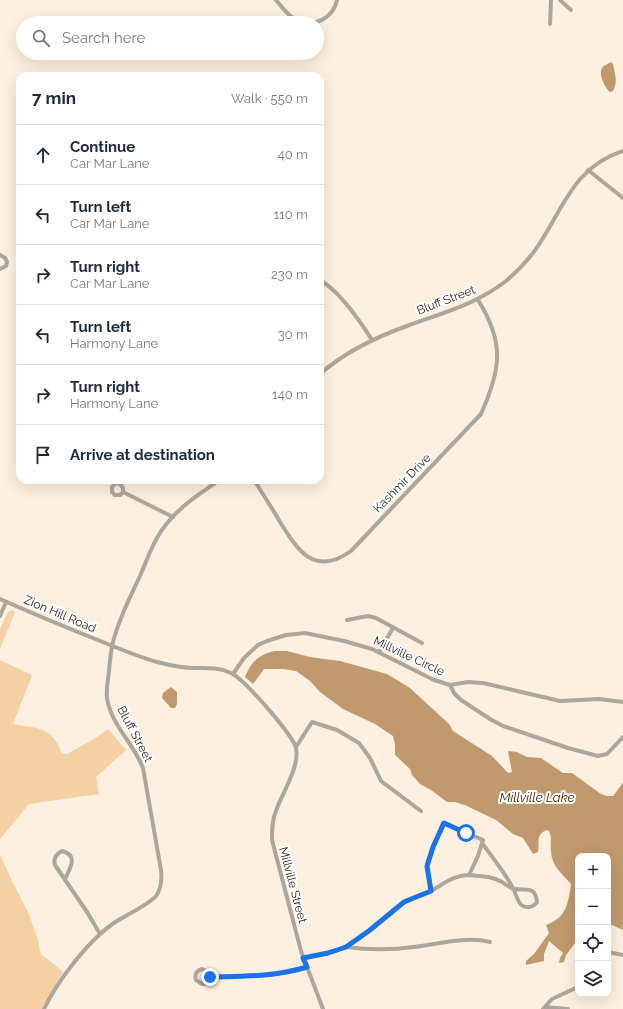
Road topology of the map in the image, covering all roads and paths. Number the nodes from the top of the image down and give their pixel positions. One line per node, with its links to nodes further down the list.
1 (276, 0): 6 (street)
2 (338, 0): 7 (street)
3 (551, 0): 8 (street)
4 (560, 0): 5 (street)
5 (571, 10)
6 (291, 16)
7 (324, 19)
8 (550, 24)
9 (623, 152): 10 (street, Bluff Street)
10 (588, 170): 11 (street); 15 (street, Bluff Street)
11 (623, 198)
12 (0, 255): 13 (street)
13 (0, 269)
14 (324, 283): 16 (street)
15 (478, 300): 16 (street, Bluff Street); 19 (street, Kashmir Drive)
16 (372, 340): 17 (street, Bluff Street)
17 (324, 371)
18 (214, 484): 21 (street, Bluff Street)
19 (257, 484)
20 (123, 492): 21 (street)
21 (173, 517): 28 (street, Bluff Street)
22 (0, 599): 23 (street, Zion Hill Road)
23 (6, 602): 24 (street); 28 (street, Zion Hill Road)
24 (0, 616)
25 (347, 620): 26 (street)
26 (393, 628): 27 (street); 29 (street)
27 (422, 643)
28 (112, 646): 30 (street); 41 (street, Bluff Street)
29 (380, 652): 30 (street, Millville Circle); 31 (street, Millville Circle)
30 (233, 674): 34 (street)
31 (450, 685): 32 (street, Millville Circle); 33 (street, Millville Circle)
32 (623, 702)
33 (623, 737)
34 (296, 747): 35 (street); 46 (street, Millville Street)
35 (421, 811)
36 (482, 843): 37 (street); 39 (street); 40 (street)
37 (469, 875): 39 (street); 40 (street)
38 (65, 879): 38 (street); 41 (street)
39 (514, 889): 39 (street)
40 (431, 891): 43 (street)
41 (100, 934): 51 (street, Bluff Street)
42 (490, 942): 43 (street)
43 (346, 947): 46 (street)
44 (611, 953): 45 (street)
45 (623, 955)
46 (303, 958): 47 (street, Millville Street)
47 (307, 967): 48 (street); 52 (street, Millville Street)
48 (210, 977)
49 (575, 988): 50 (street)
50 (544, 1008): 53 (street)
51 (44, 1009)
52 (323, 1009)
53 (568, 1009)

